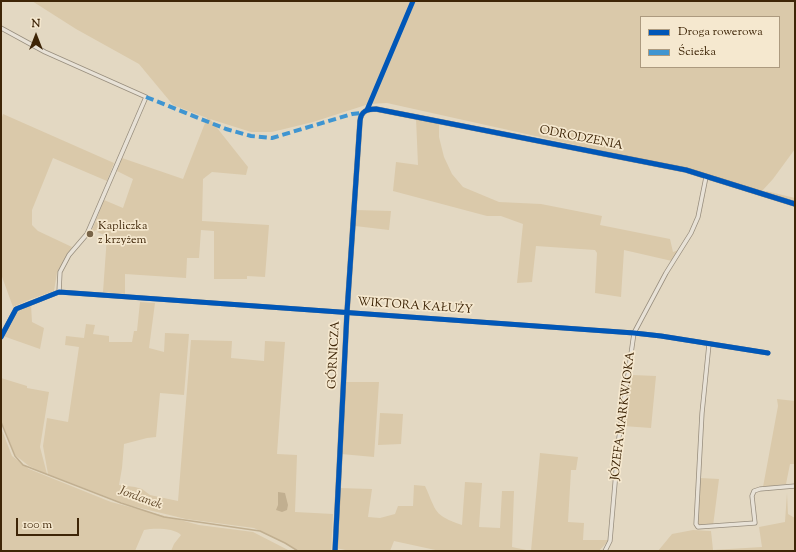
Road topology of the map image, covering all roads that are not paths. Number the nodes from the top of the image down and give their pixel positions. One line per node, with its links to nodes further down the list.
1 (1, 28): 5 (street)
2 (361, 114): 3 (street, ODRODZENIA); 6 (street, GÓRNICZA)
3 (706, 178): 4 (street, ODRODZENIA); 7 (street, JÓZEFA MARKWIOKA)
4 (795, 204)
5 (59, 292): 6 (street, WIKTORA KAŁUŻY); 8 (street)
6 (347, 312): 7 (street, WIKTORA KAŁUŻY); 12 (street, GÓRNICZA)
7 (634, 333): 9 (street, WIKTORA KAŁUŻY); 13 (street, JÓZEFA MARKWIOKA)
8 (1, 337)
9 (709, 344): 10 (street, WIKTORA KAŁUŻY); 11 (street)
10 (768, 353)
11 (795, 486)
12 (335, 551)
13 (605, 551)

